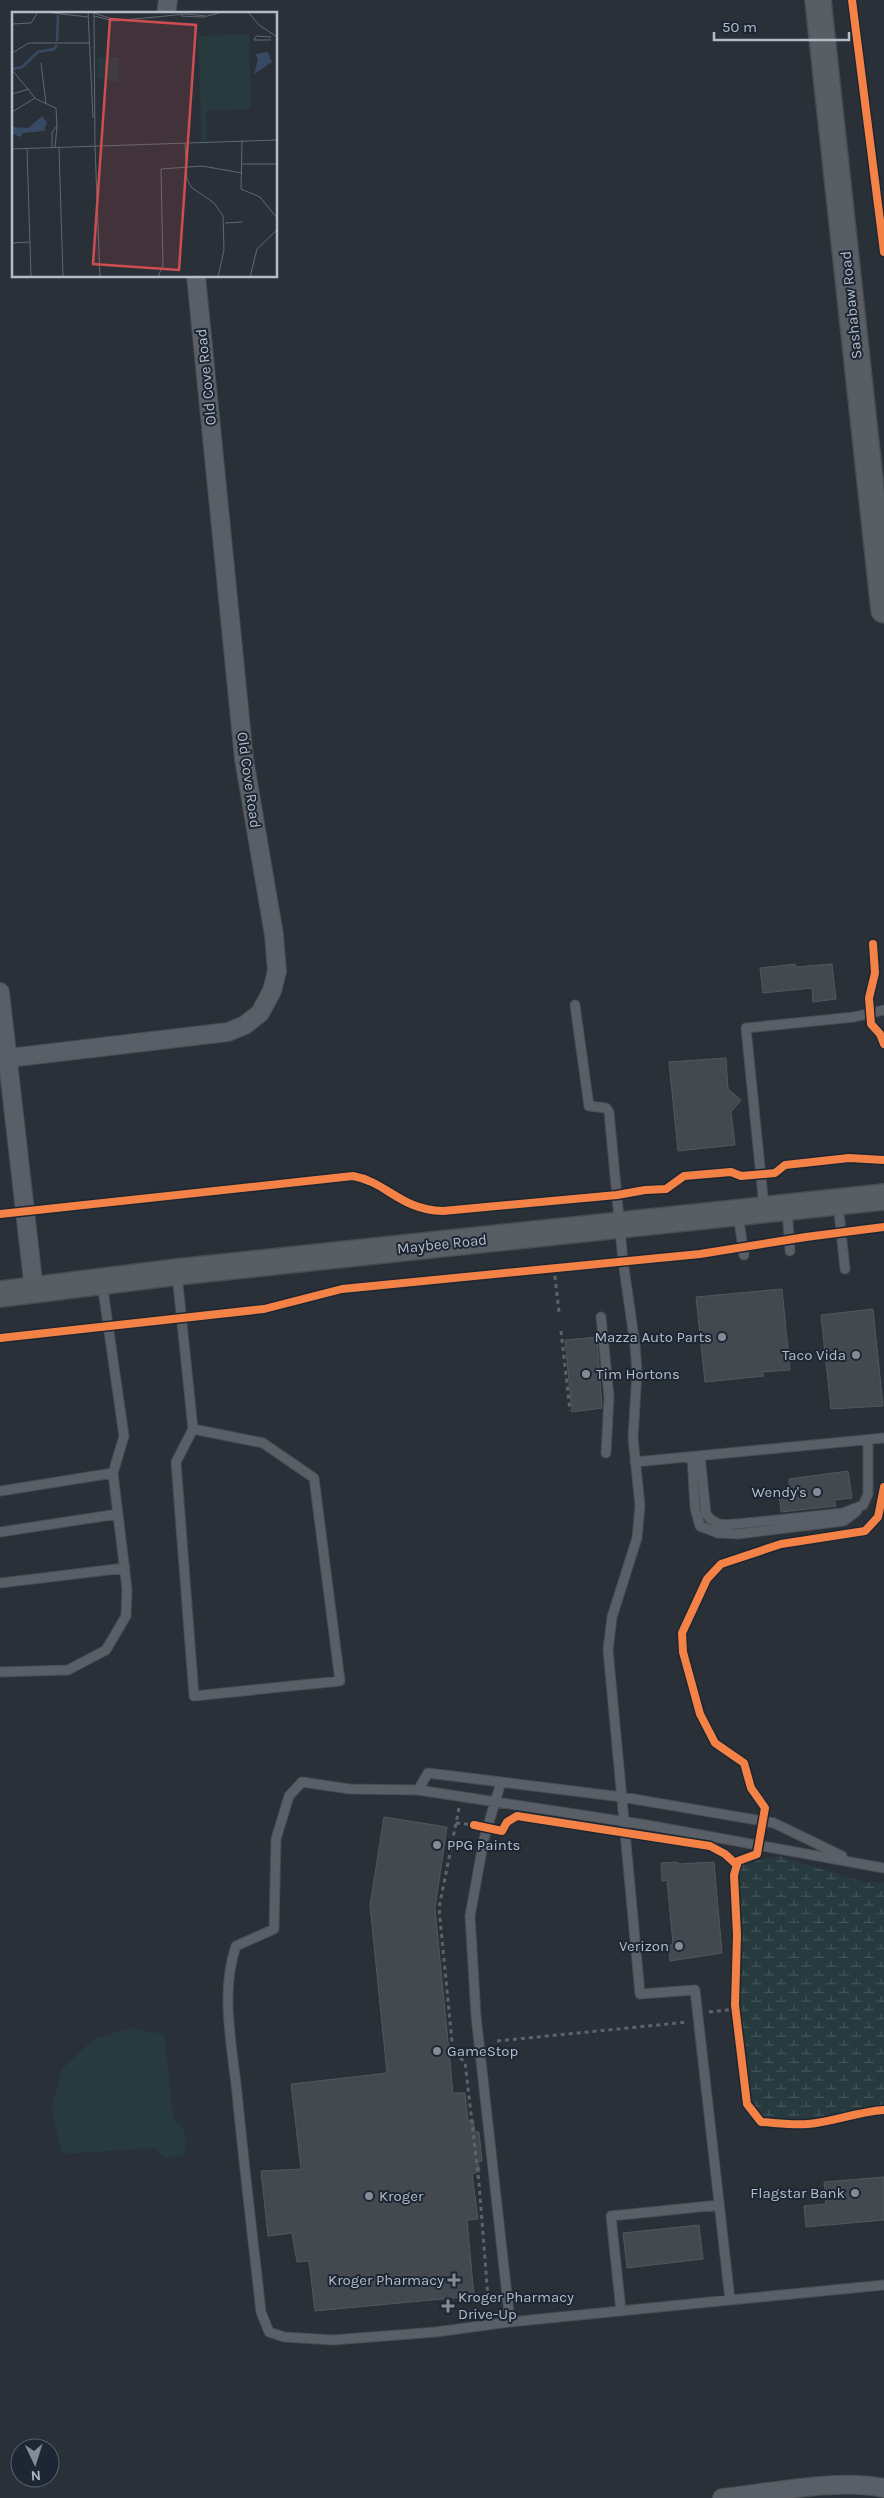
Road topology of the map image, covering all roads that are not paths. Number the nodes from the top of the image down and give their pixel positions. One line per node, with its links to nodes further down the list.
1 (818, 0): 3 (main road, Sashabaw Road)
2 (196, 278): 7 (street, Old Cove Road)
3 (884, 610)
4 (0, 992): 7 (street)
5 (575, 1004): 12 (lane)
6 (884, 1010): 10 (lane)
7 (4, 1058): 18 (street)
8 (884, 1197): 9 (main road, Maybee Road)
9 (838, 1203): 10 (main road, Maybee Road); 15 (lane)
10 (775, 1210): 11 (main road, Maybee Road); 13 (lane)
11 (738, 1214): 12 (main road, Maybee Road); 14 (lane)
12 (620, 1226): 16 (main road, Maybee Road); 26 (lane)
13 (790, 1251)
14 (744, 1255)
15 (844, 1269)
16 (177, 1272): 17 (main road, Maybee Road); 21 (lane)
17 (101, 1281): 18 (main road, Maybee Road); 27 (lane)
18 (34, 1290): 19 (main road, Maybee Road)
19 (0, 1294)
20 (601, 1317): 24 (lane)
21 (192, 1429): 21 (lane)
22 (884, 1438): 23 (lane)
23 (868, 1440): 25 (lane); 25 (lane)
24 (606, 1452)
25 (696, 1456): 26 (lane)
26 (635, 1462): 36 (lane)
27 (113, 1472): 28 (lane); 29 (lane)
28 (0, 1491)
29 (118, 1514): 30 (lane); 31 (lane)
30 (0, 1532)
31 (124, 1568): 32 (lane); 33 (lane)
32 (0, 1583)
33 (0, 1672)
34 (501, 1782): 35 (lane); 36 (lane); 37 (lane)
35 (418, 1790): 37 (lane); 45 (lane)
36 (622, 1796): 38 (lane); 39 (lane)
37 (496, 1802): 38 (lane); 45 (lane)
38 (624, 1821): 39 (lane); 41 (lane)
39 (848, 1860): 40 (lane)
40 (884, 1868)
41 (720, 2205): 43 (lane); 44 (lane)
42 (884, 2285): 43 (lane)
43 (730, 2300): 44 (lane)
44 (621, 2311): 45 (lane)
45 (510, 2322)
46 (884, 2488): 47 (street)
47 (722, 2498)

